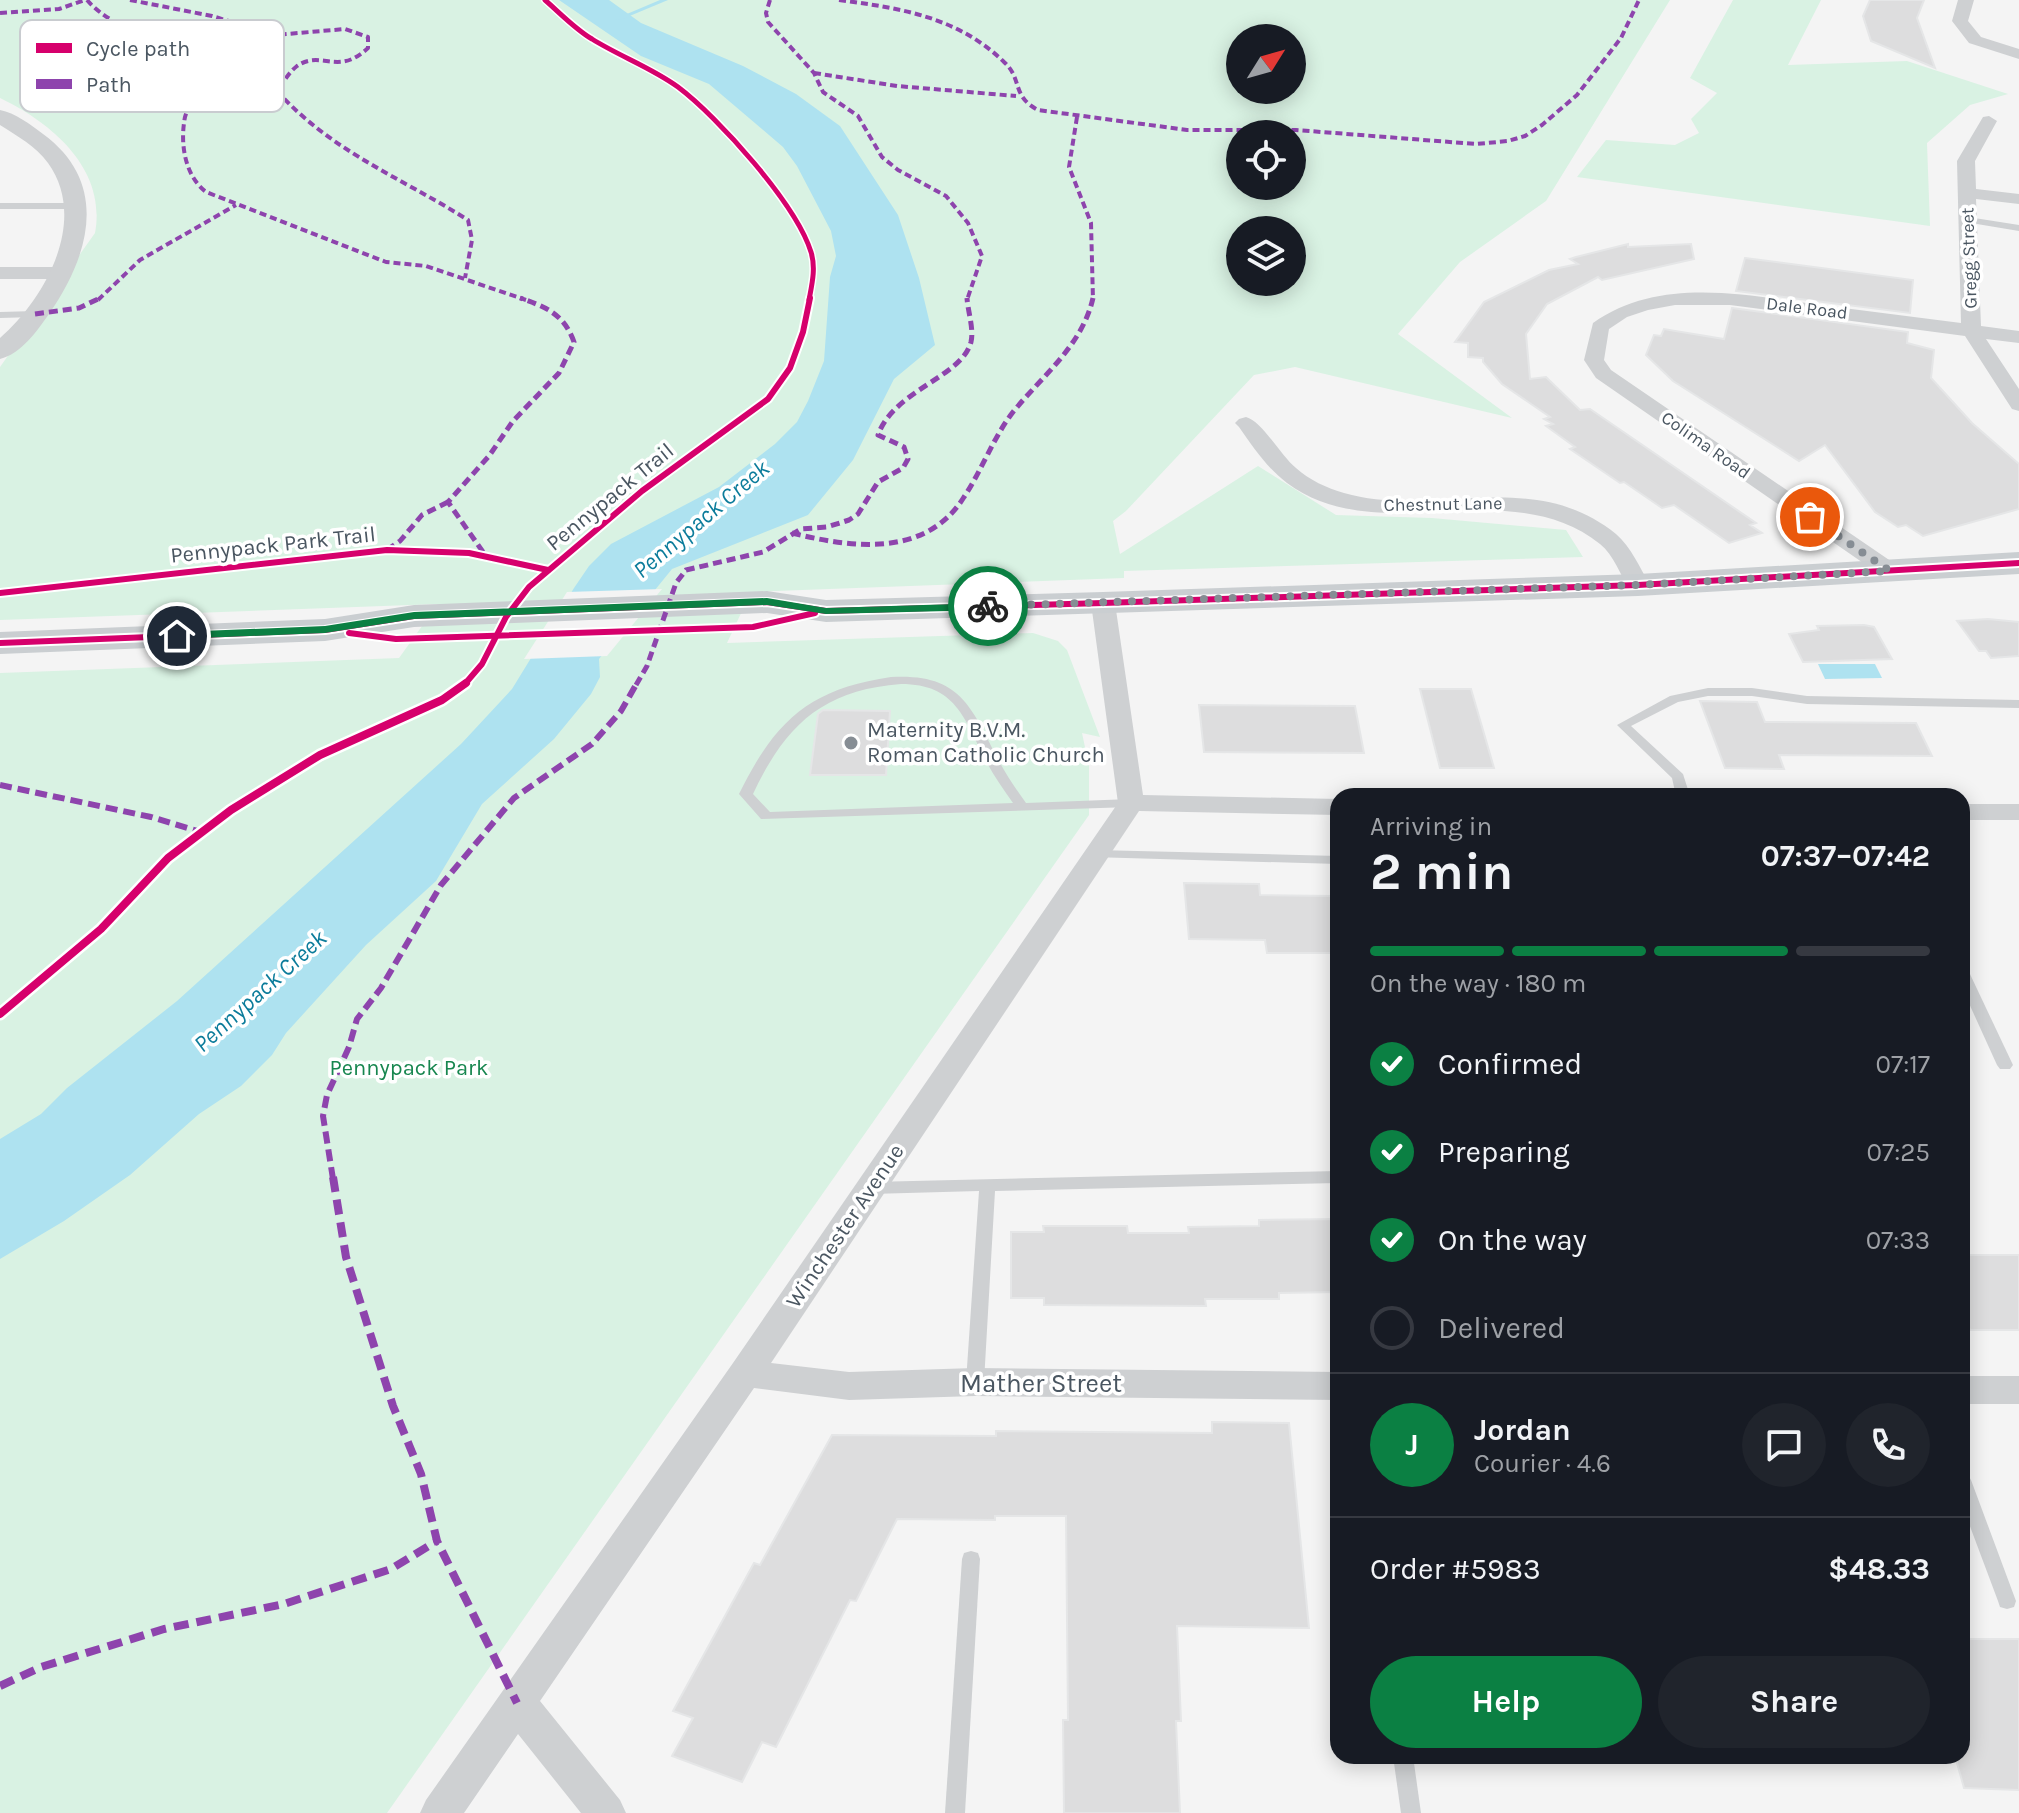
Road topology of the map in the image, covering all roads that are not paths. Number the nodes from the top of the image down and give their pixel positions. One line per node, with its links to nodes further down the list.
1 (1966, 0): 2 (street)
2 (2011, 52)
3 (0, 116): 8 (street)
4 (1989, 121): 5 (street, Gregg Street)
5 (1967, 193): 6 (street); 9 (street, Gregg Street)
6 (2019, 199)
7 (0, 206): 8 (lane)
8 (73, 206): 12 (street)
9 (1968, 220): 10 (lane); 16 (street, Gregg Street)
10 (2019, 228)
11 (0, 273): 12 (street)
12 (62, 273): 13 (street)
13 (35, 314): 14 (lane); 18 (street)
14 (0, 315)
15 (1600, 327): 16 (street, Dale Road); 22 (street, Colima Road)
16 (1971, 330): 17 (street, Dale Road); 19 (street, Gregg Street)
17 (2019, 337)
18 (0, 351)
19 (2019, 405)
20 (1246, 423): 23 (street, Chestnut Lane)
21 (2019, 563): 22 (main road)
22 (1890, 571): 23 (main road)
23 (1638, 585): 24 (main road)
24 (1103, 603): 25 (main road); 28 (street)
25 (0, 643)
26 (2019, 704): 27 (lane)
27 (1681, 788)
28 (1131, 803): 29 (lane); 30 (street); 33 (street, Winchester Avenue)
29 (1022, 807): 29 (lane)
30 (1330, 807)
31 (1970, 812): 32 (street)
32 (2019, 812)
33 (1096, 854): 34 (lane); 39 (street, Winchester Avenue)
34 (1330, 860)
35 (1970, 989): 36 (lane)
36 (2005, 1065)
37 (1330, 1177): 38 (lane)
38 (987, 1185): 39 (lane); 41 (lane)
39 (870, 1188): 40 (street, Winchester Avenue)
40 (745, 1373): 41 (street, Mather Street); 48 (street, Winchester Avenue)
41 (975, 1382): 42 (street, Mather Street)
42 (1330, 1386)
43 (1970, 1390): 44 (street)
44 (2019, 1390)
45 (1970, 1502): 47 (lane)
46 (971, 1559): 52 (lane)
47 (2007, 1601)
48 (517, 1703): 50 (street, Winchester Avenue); 51 (street)
49 (1404, 1764): 53 (lane)
50 (440, 1813)
51 (606, 1813)
52 (955, 1813)
53 (1411, 1813)

